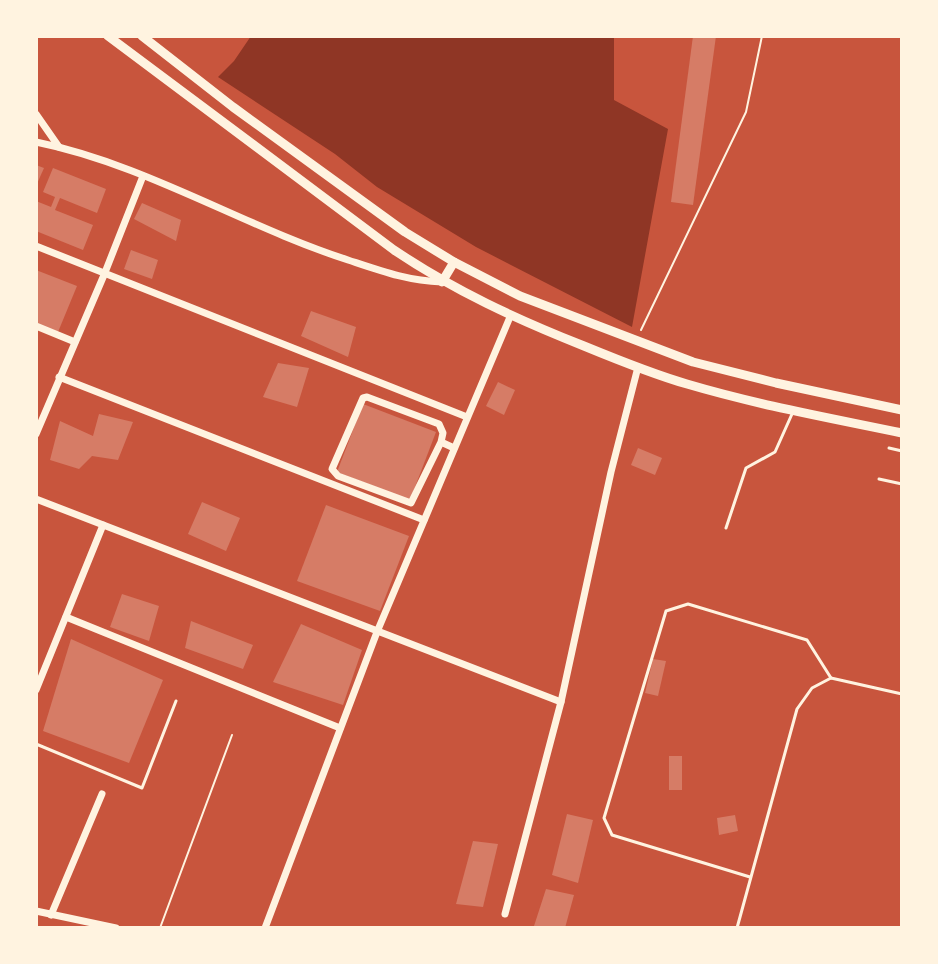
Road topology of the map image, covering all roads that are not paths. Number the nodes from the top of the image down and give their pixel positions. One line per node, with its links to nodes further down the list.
1 (108, 36): 10 (street)
2 (142, 36): 8 (street)
3 (36, 114): 5 (street)
4 (36, 142): 5 (street)
5 (59, 147): 6 (street)
6 (143, 176): 9 (street); 10 (street)
7 (36, 246): 9 (street)
8 (454, 262): 10 (street); 17 (street)
9 (104, 275): 13 (street); 18 (street)
10 (442, 282): 11 (street)
11 (510, 317): 14 (street); 18 (street)
12 (36, 326): 13 (street)
13 (75, 342): 15 (street)
14 (638, 367): 16 (street); 39 (street)
15 (59, 377): 20 (street); 30 (street)
16 (793, 410): 19 (street); 32 (lane)
17 (902, 410)
18 (467, 417): 22 (street)
19 (902, 433)
20 (36, 434)
21 (441, 442): 22 (street); 27 (street); 27 (street)
22 (454, 448): 28 (street)
23 (889, 448): 24 (lane)
24 (902, 451)
25 (879, 479): 26 (lane)
26 (902, 484)
27 (421, 485): 28 (street)
28 (436, 490): 30 (street)
29 (36, 499): 31 (street)
30 (424, 520): 34 (street)
31 (103, 525): 33 (street); 34 (street)
32 (726, 528)
33 (66, 617): 36 (street); 40 (street)
34 (377, 632): 39 (street); 40 (street)
35 (831, 678): 37 (lane); 43 (lane); 43 (lane)
36 (36, 690)
37 (902, 694)
38 (176, 701): 41 (lane)
39 (561, 702): 45 (street)
40 (340, 728): 49 (street)
41 (36, 744)
42 (102, 794): 46 (street)
43 (750, 877): 50 (lane)
44 (36, 911): 46 (street)
45 (505, 914)
46 (51, 915): 47 (street)
47 (106, 927): 48 (street)
48 (116, 928)
49 (265, 928)
50 (737, 928)

